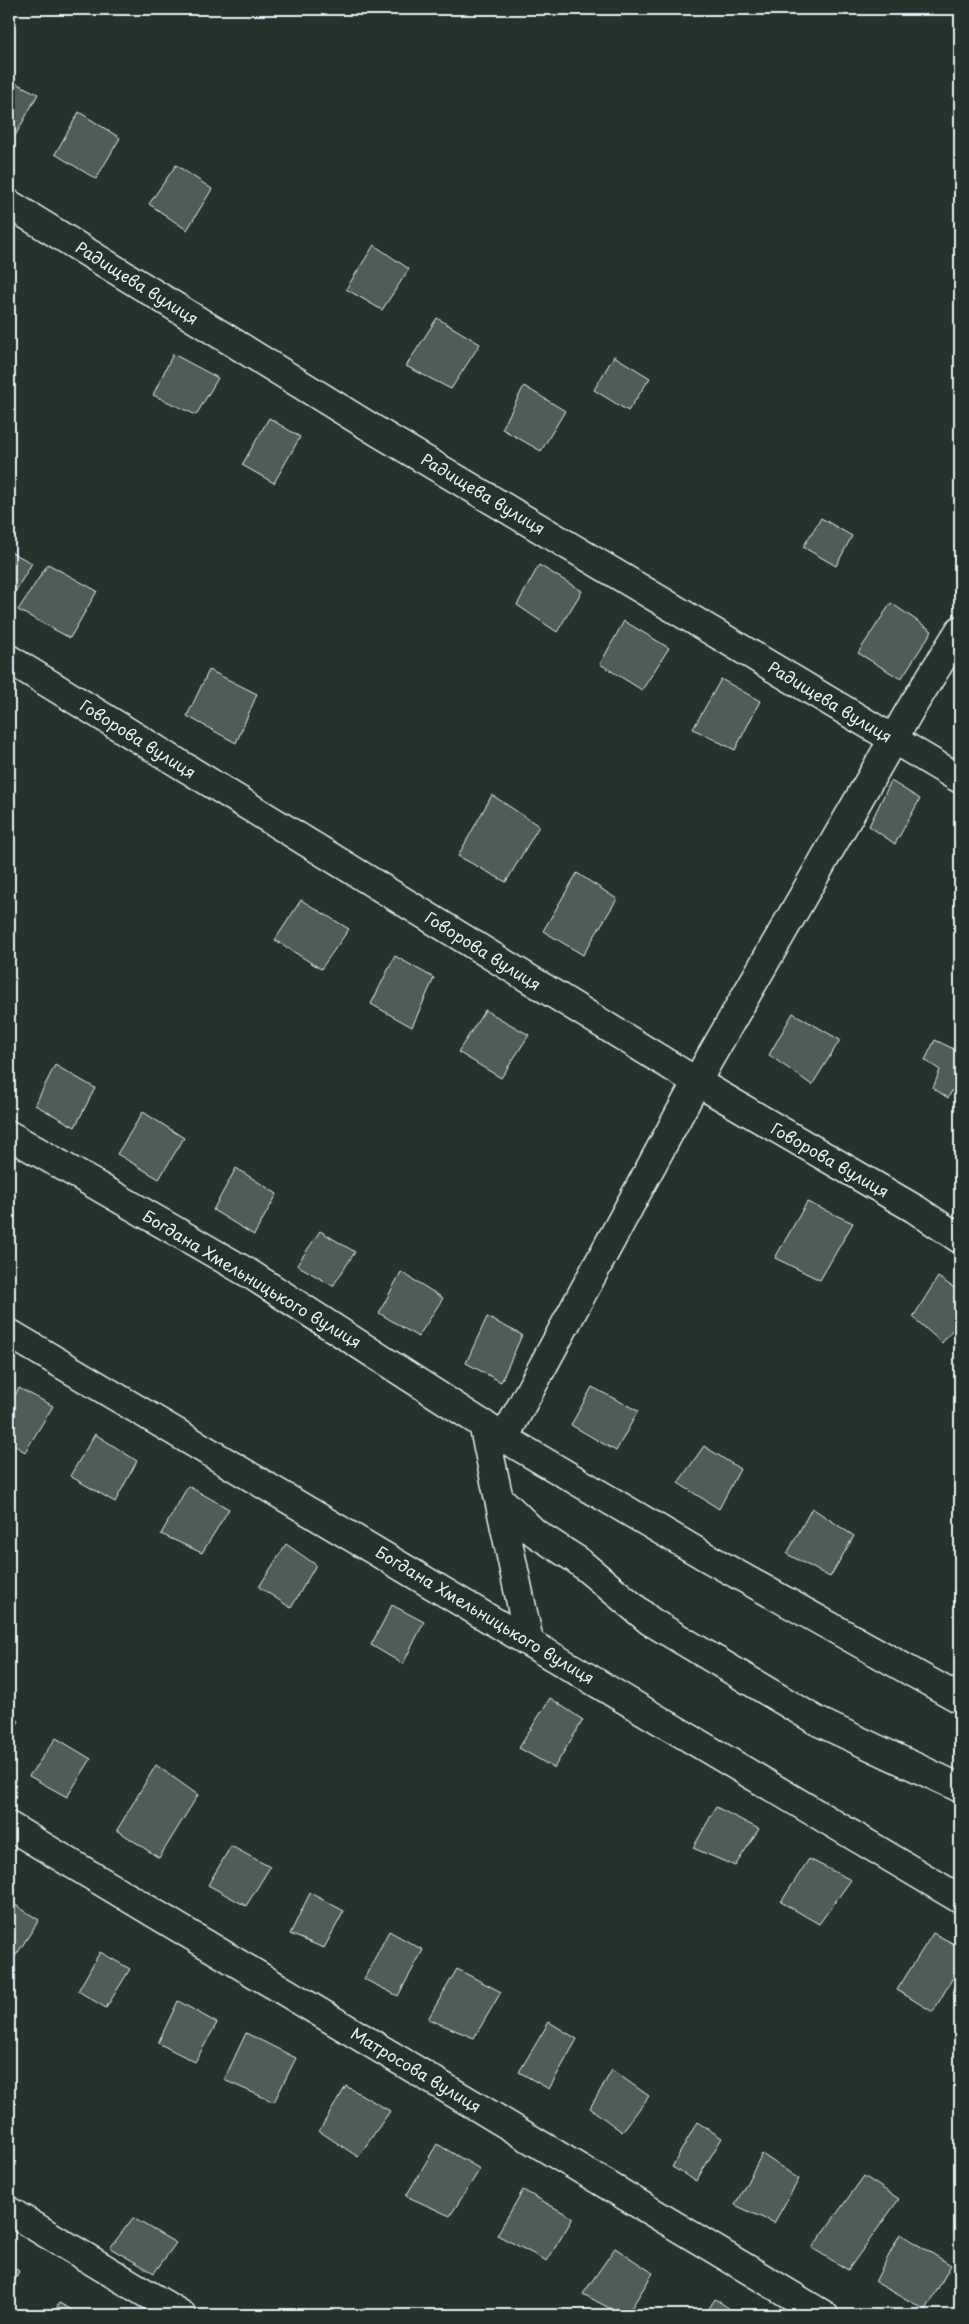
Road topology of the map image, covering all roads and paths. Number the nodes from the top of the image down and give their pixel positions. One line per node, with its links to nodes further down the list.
1 (9, 204): 4 (street, Радищева вулиця)
2 (960, 630): 4 (street)
3 (9, 658): 6 (street, Говорова вулиця)
4 (893, 739): 5 (street, Радищева вулиця); 6 (street)
5 (960, 779)
6 (697, 1082): 8 (street, Говорова вулиця); 10 (street)
7 (9, 1135): 10 (street, Богдана Хмельницького вулиця)
8 (960, 1239)
9 (9, 1333): 12 (street, Богдана Хмельницького вулиця)
10 (494, 1431): 11 (street); 13 (street, Богдана Хмельницького вулиця)
11 (499, 1498): 12 (street); 14 (street)
12 (529, 1641): 16 (street, Богдана Хмельницького вулиця)
13 (960, 1699)
14 (960, 1788)
15 (9, 1826): 19 (street, Матросова вулиця)
16 (960, 1899)
17 (9, 2211): 18 (street)
18 (182, 2315)
19 (824, 2315)

